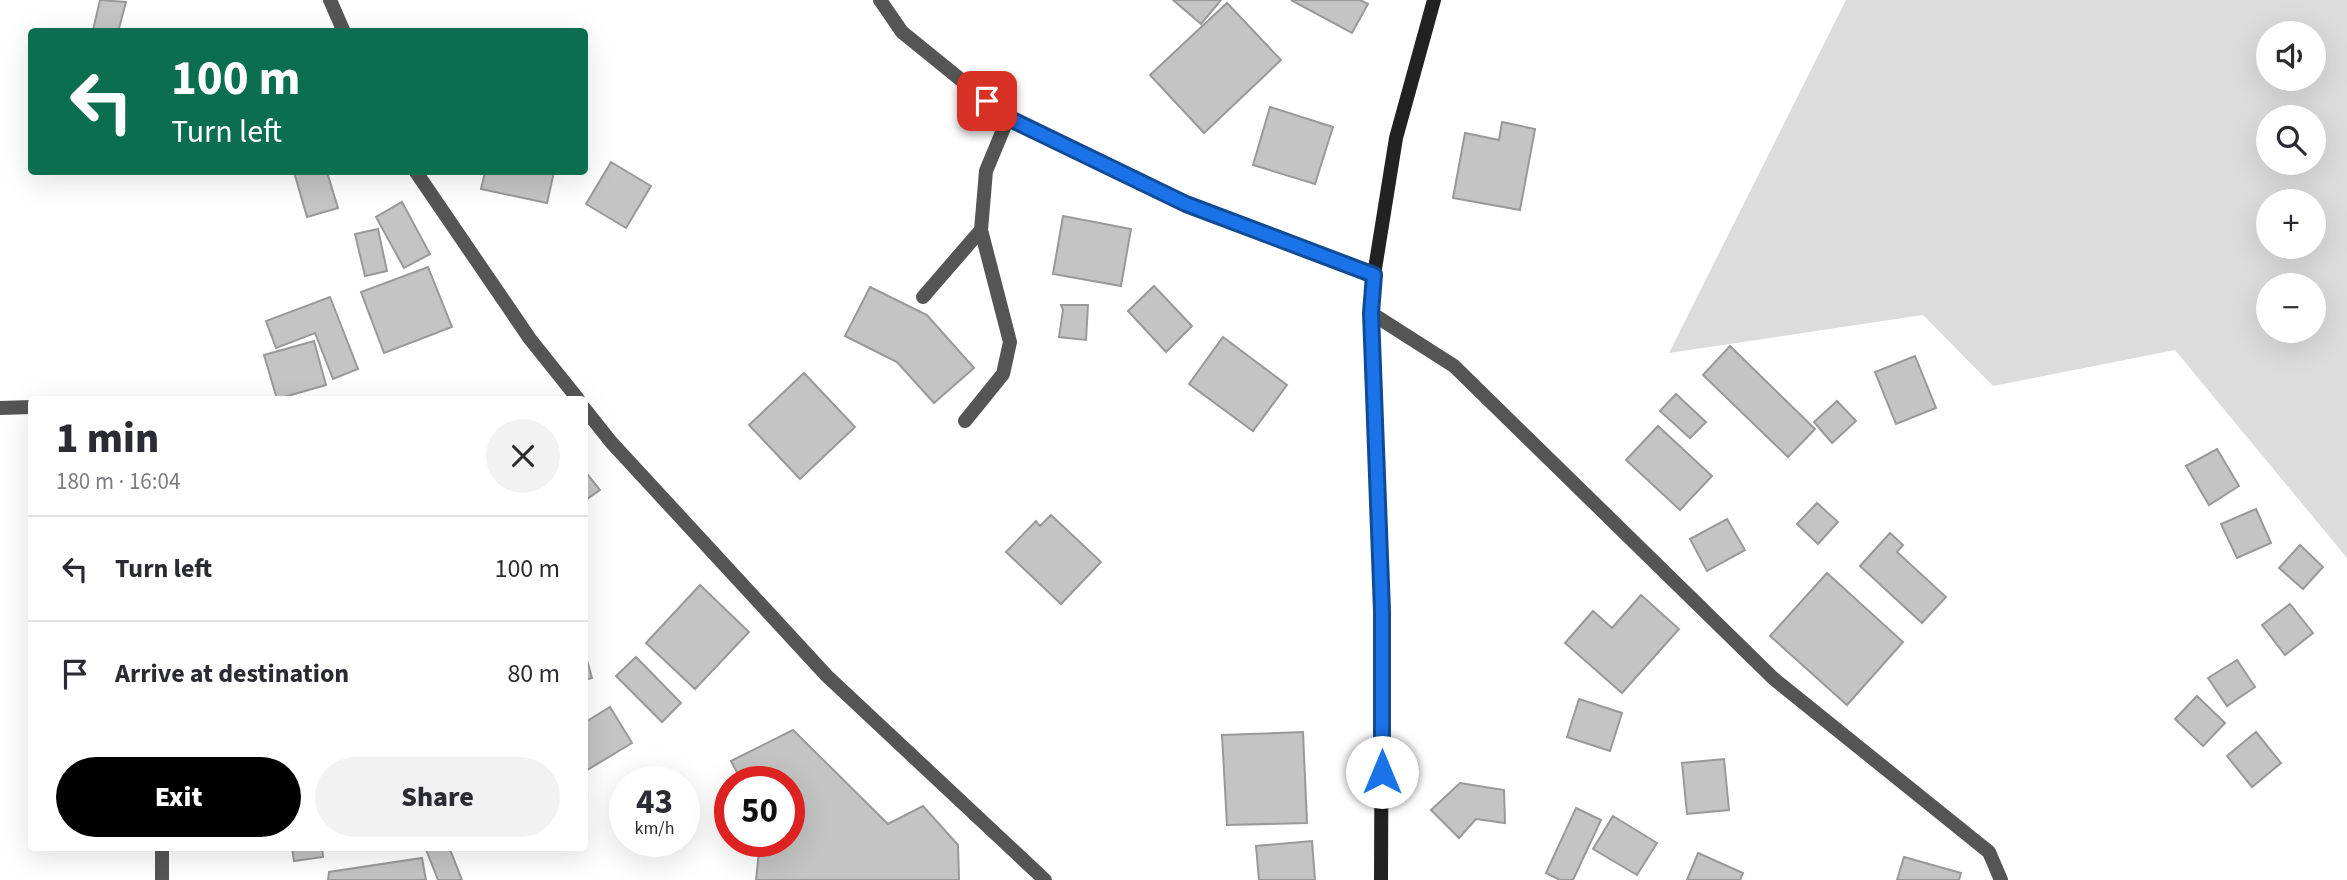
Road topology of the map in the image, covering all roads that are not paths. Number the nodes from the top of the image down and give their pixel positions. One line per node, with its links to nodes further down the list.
1 (330, 0): 4 (street)
2 (880, 0): 5 (street)
3 (1434, 0): 8 (main road)
4 (342, 28)
5 (1008, 118): 7 (street); 8 (street)
6 (418, 175): 11 (street)
7 (981, 230): 9 (street); 15 (street)
8 (1374, 275): 10 (main road)
9 (923, 297)
10 (1371, 313): 19 (main road); 20 (street)
11 (576, 396)
12 (28, 407): 13 (street)
13 (0, 408)
14 (588, 413): 18 (street)
15 (965, 421)
16 (162, 851): 17 (street)
17 (162, 880)
18 (1045, 880)
19 (1381, 880)
20 (2000, 880)

